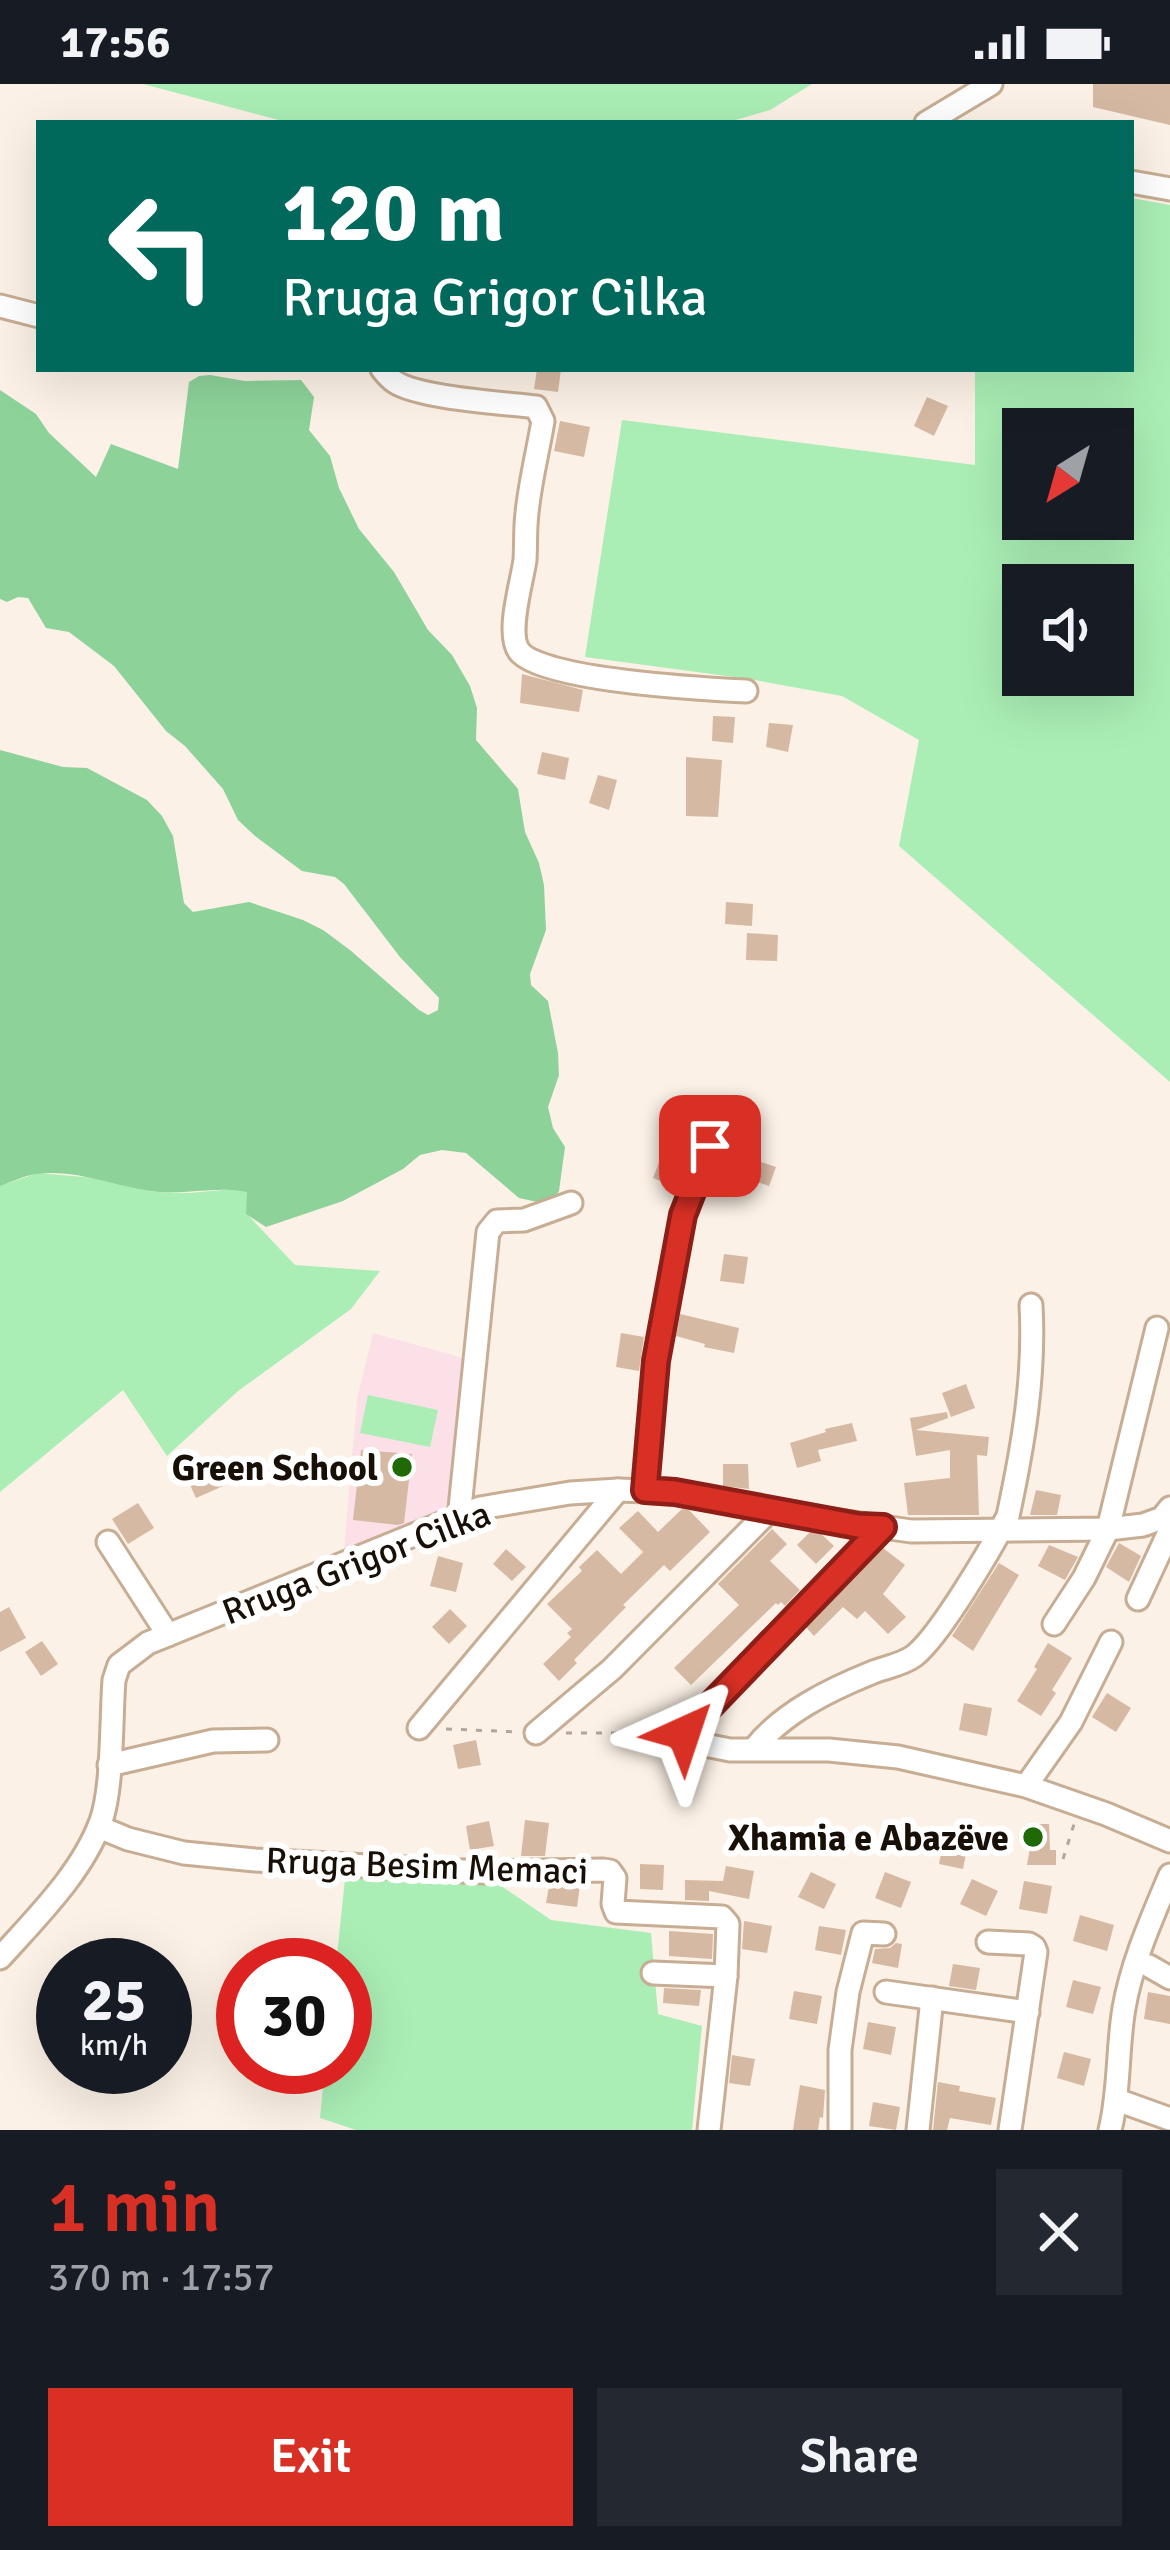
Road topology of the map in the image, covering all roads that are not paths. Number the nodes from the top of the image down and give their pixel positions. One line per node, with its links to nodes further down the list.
1 (991, 84): 2 (street)
2 (931, 120)
3 (1134, 183): 4 (street)
4 (1170, 189)
5 (0, 306): 6 (street)
6 (36, 315)
7 (385, 372): 8 (street)
8 (746, 691)
9 (710, 1146): 14 (street)
10 (571, 1202): 17 (street)
11 (1031, 1305): 20 (street)
12 (1157, 1328): 19 (street)
13 (618, 1490): 14 (street, Rruga Grigor Cilka); 17 (street, Rruga Grigor Cilka); 27 (street)
14 (645, 1490): 16 (street, Rruga Grigor Cilka)
15 (1170, 1508): 19 (street, Rruga Grigor Cilka)
16 (769, 1511): 18 (street, Rruga Grigor Cilka); 28 (street)
17 (459, 1518): 25 (street, Rruga Grigor Cilka)
18 (883, 1527): 20 (street, Rruga Grigor Cilka); 30 (street)
19 (1108, 1529): 20 (street, Rruga Grigor Cilka); 24 (street)
20 (1001, 1530): 30 (street)
21 (1170, 1530): 23 (street)
22 (108, 1542): 25 (street)
23 (1138, 1599)
24 (1054, 1624)
25 (168, 1635): 31 (street, Rruga Grigor Cilka)
26 (1111, 1642): 32 (street)
27 (419, 1727)
28 (536, 1733)
29 (268, 1740): 31 (street)
30 (754, 1748): 32 (street)
31 (109, 1765): 33 (street)
32 (1025, 1786): 34 (street)
33 (99, 1827): 38 (street); 41 (street, Rruga Besim Memaci)
34 (1170, 1840)
35 (1170, 1875): 46 (street)
36 (884, 1934): 49 (street)
37 (988, 1942): 45 (street)
38 (0, 1958)
39 (1149, 1966): 42 (street)
40 (653, 1972): 41 (street)
41 (725, 1976): 48 (street, Rruga Besim Memaci)
42 (1170, 1978)
43 (886, 1992): 44 (street)
44 (932, 1998): 45 (street); 50 (street)
45 (1028, 2012): 51 (street)
46 (1118, 2100): 47 (street); 52 (street)
47 (1170, 2119)
48 (710, 2130)
49 (840, 2130)
50 (918, 2130)
51 (1010, 2130)
52 (1110, 2130)

